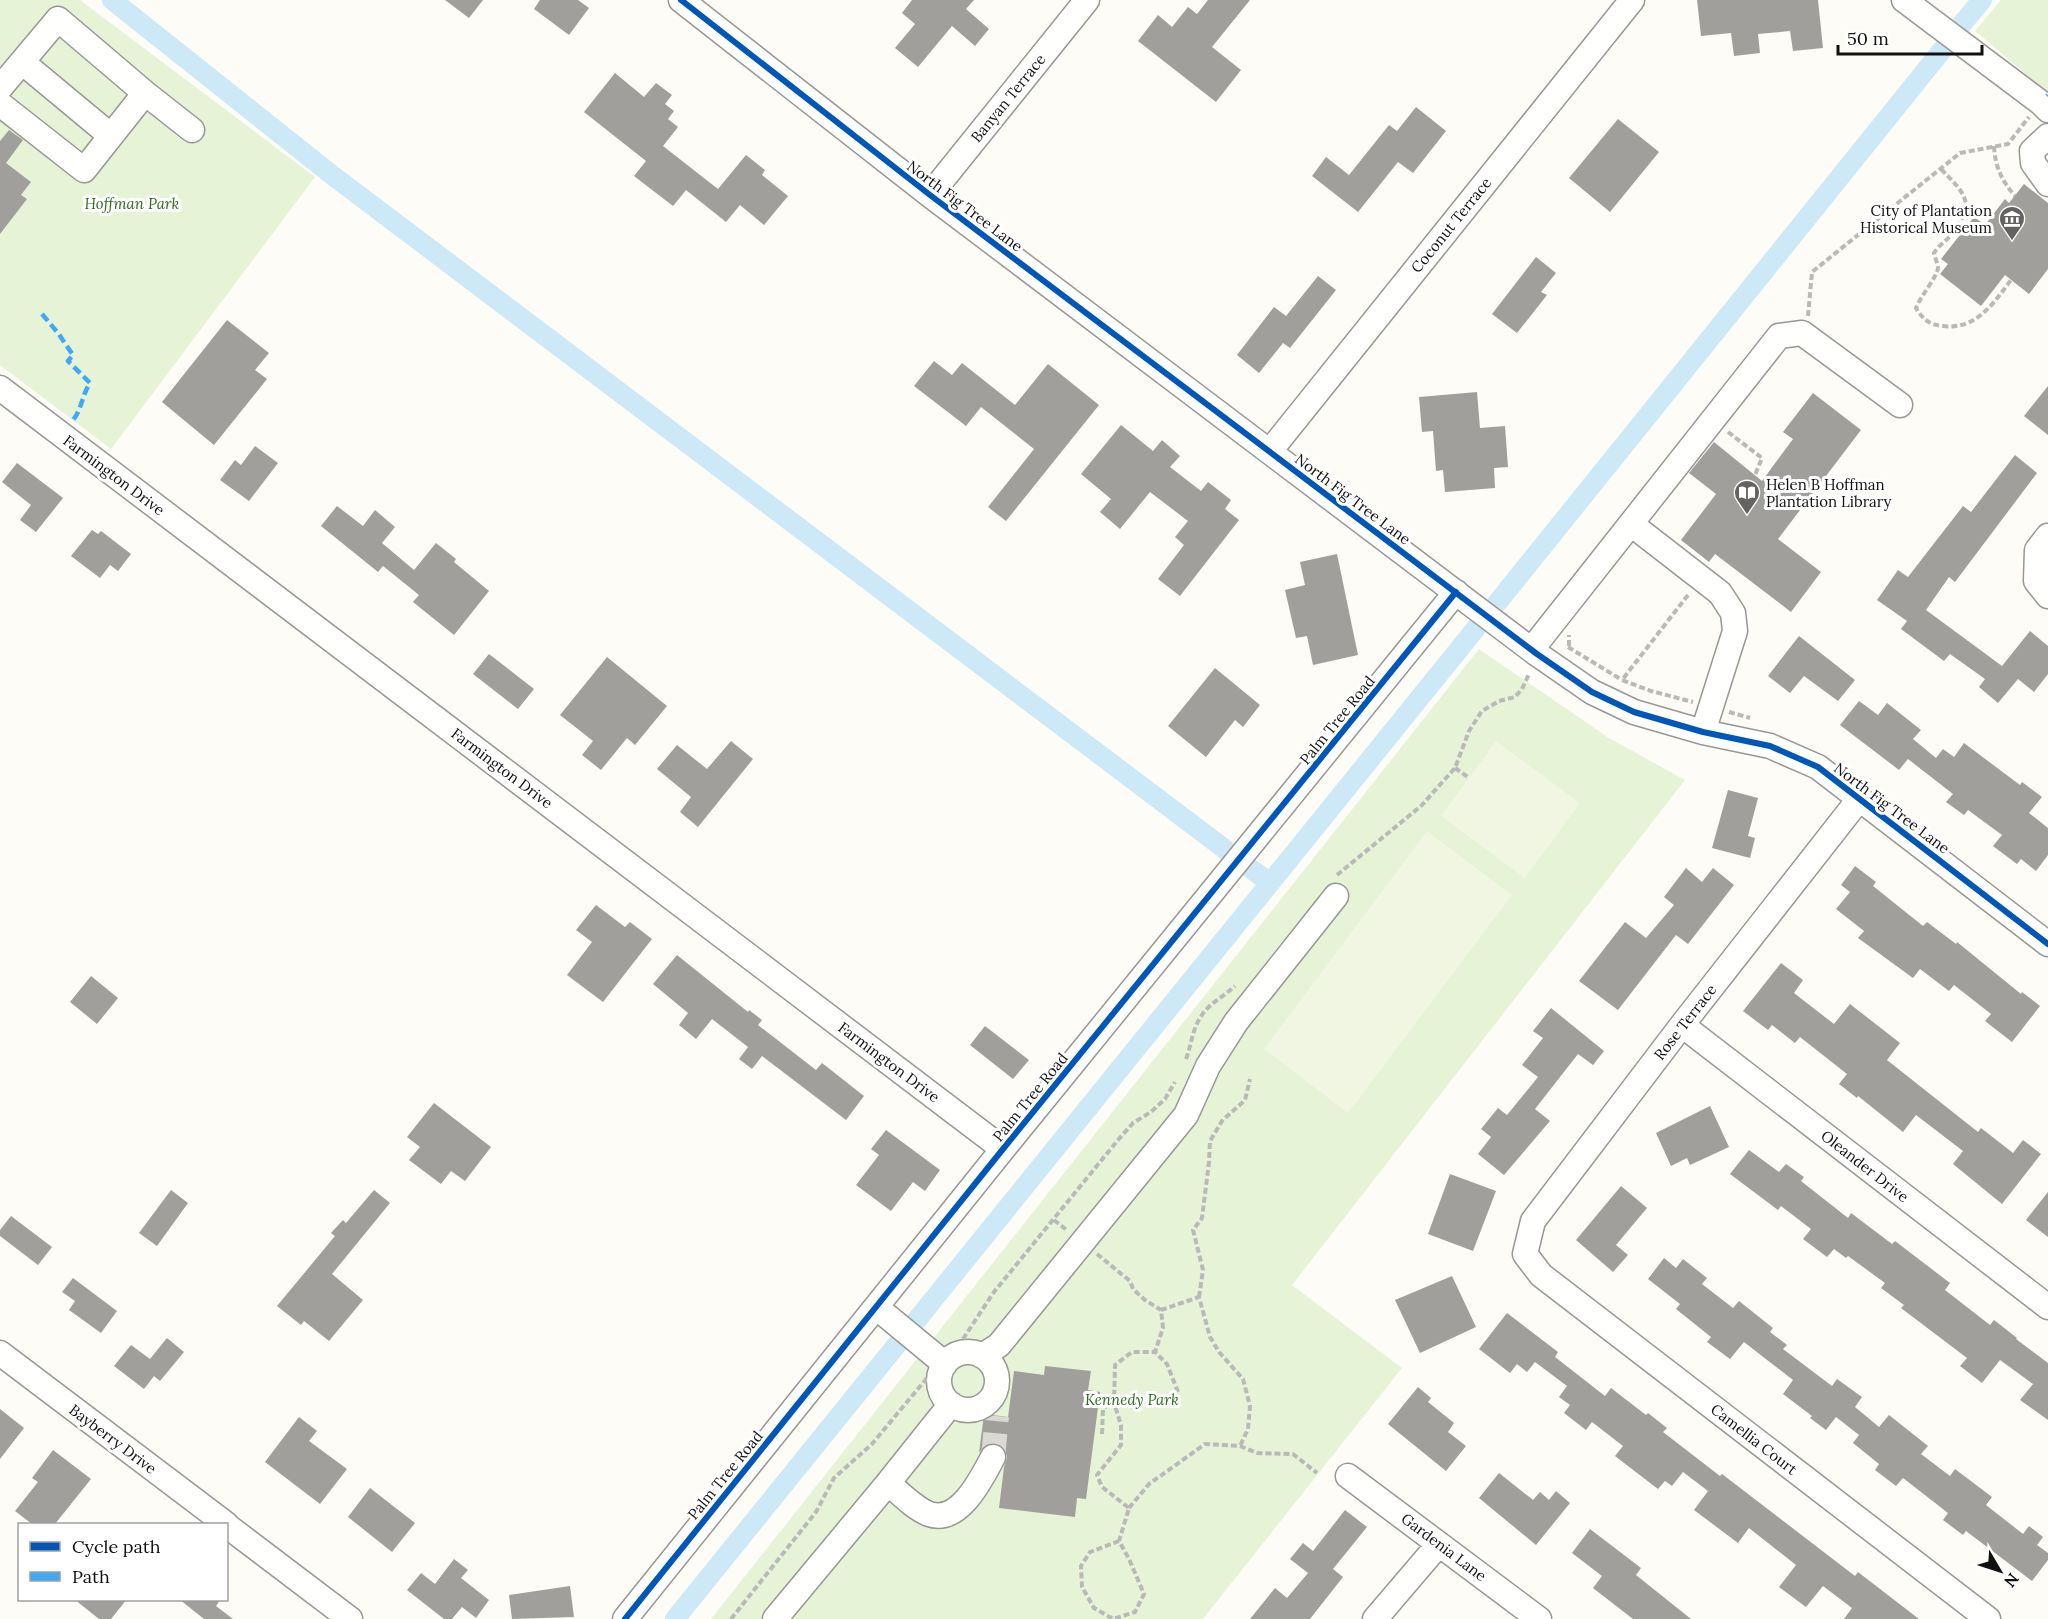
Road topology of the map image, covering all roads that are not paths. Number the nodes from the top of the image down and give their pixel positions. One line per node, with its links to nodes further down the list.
1 (681, 0): 14 (street, North Fig Tree Lane)
2 (1087, 0): 14 (street, Banyan Terrace)
3 (1632, 0): 17 (street, Coconut Terrace)
4 (1904, 0): 9 (street)
5 (22, 62): 6 (street); 7 (street); 11 (street)
6 (0, 88)
7 (146, 93): 10 (street); 11 (street)
8 (0, 104): 11 (street)
9 (2042, 110)
10 (192, 130)
11 (111, 136)
12 (2048, 136): 13 (street)
13 (2048, 184)
14 (930, 195): 17 (street, North Fig Tree Lane)
15 (0, 388): 28 (street, Farmington Drive)
16 (1900, 405): 18 (street)
17 (1270, 451): 21 (street, North Fig Tree Lane)
18 (1631, 524): 22 (street); 23 (street)
19 (2048, 536): 20 (street)
20 (2042, 588)
21 (1456, 592): 22 (street, North Fig Tree Lane); 28 (street, Palm Tree Road)
22 (1532, 650): 23 (street, North Fig Tree Lane)
23 (1703, 732): 24 (street, North Fig Tree Lane)
24 (1860, 798): 26 (street, North Fig Tree Lane); 27 (street, Rose Terrace)
25 (1336, 896): 33 (street)
26 (2048, 944)
27 (1682, 1025): 29 (street, Rose Terrace); 30 (street, Oleander Drive)
28 (1003, 1149): 31 (street, Palm Tree Road)
29 (1525, 1254): 47 (street, Camellia Court)
30 (2048, 1307)
31 (882, 1312): 34 (street); 43 (street, Palm Tree Road)
32 (0, 1353): 39 (street, Bayberry Drive)
33 (982, 1356): 34 (street); 35 (street)
34 (936, 1366): 35 (street)
35 (951, 1404): 38 (street)
36 (993, 1457): 38 (street)
37 (1348, 1476): 41 (street, Gardenia Lane)
38 (888, 1483): 44 (street)
39 (223, 1523)
40 (228, 1527): 42 (street, Bayberry Drive)
41 (1440, 1544): 45 (street); 46 (street, Gardenia Lane)
42 (350, 1619)
43 (625, 1619)
44 (775, 1619)
45 (1375, 1619)
46 (1539, 1619)
47 (1988, 1619)

